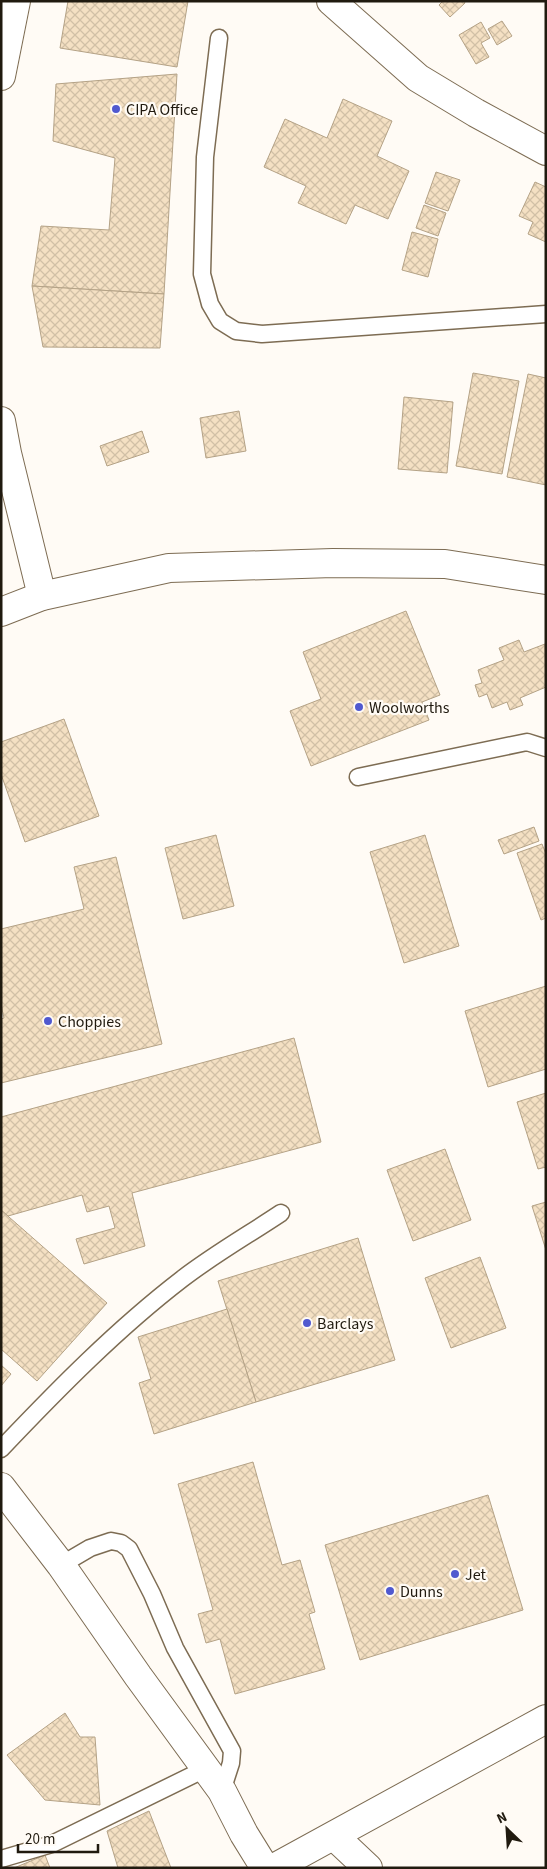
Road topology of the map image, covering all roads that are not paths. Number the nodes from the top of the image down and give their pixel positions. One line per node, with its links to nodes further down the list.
1 (331, 1): 5 (street)
2 (15, 2): 4 (street)
3 (218, 38): 6 (lane)
4 (1, 76)
5 (546, 151)
6 (546, 314)
7 (1, 421): 9 (street)
8 (546, 580): 9 (street)
9 (42, 596): 10 (street)
10 (1, 612)
11 (546, 748): 12 (lane)
12 (358, 777)
13 (281, 1213): 14 (lane)
14 (1, 1449)
15 (1, 1487): 16 (street)
16 (61, 1564): 18 (street); 19 (lane)
17 (546, 1719): 20 (street)
18 (205, 1769): 19 (street); 21 (lane)
19 (222, 1791): 22 (street)
20 (334, 1836): 23 (street); 24 (street)
21 (1, 1860)
22 (265, 1868)
23 (274, 1868)
24 (368, 1868)

